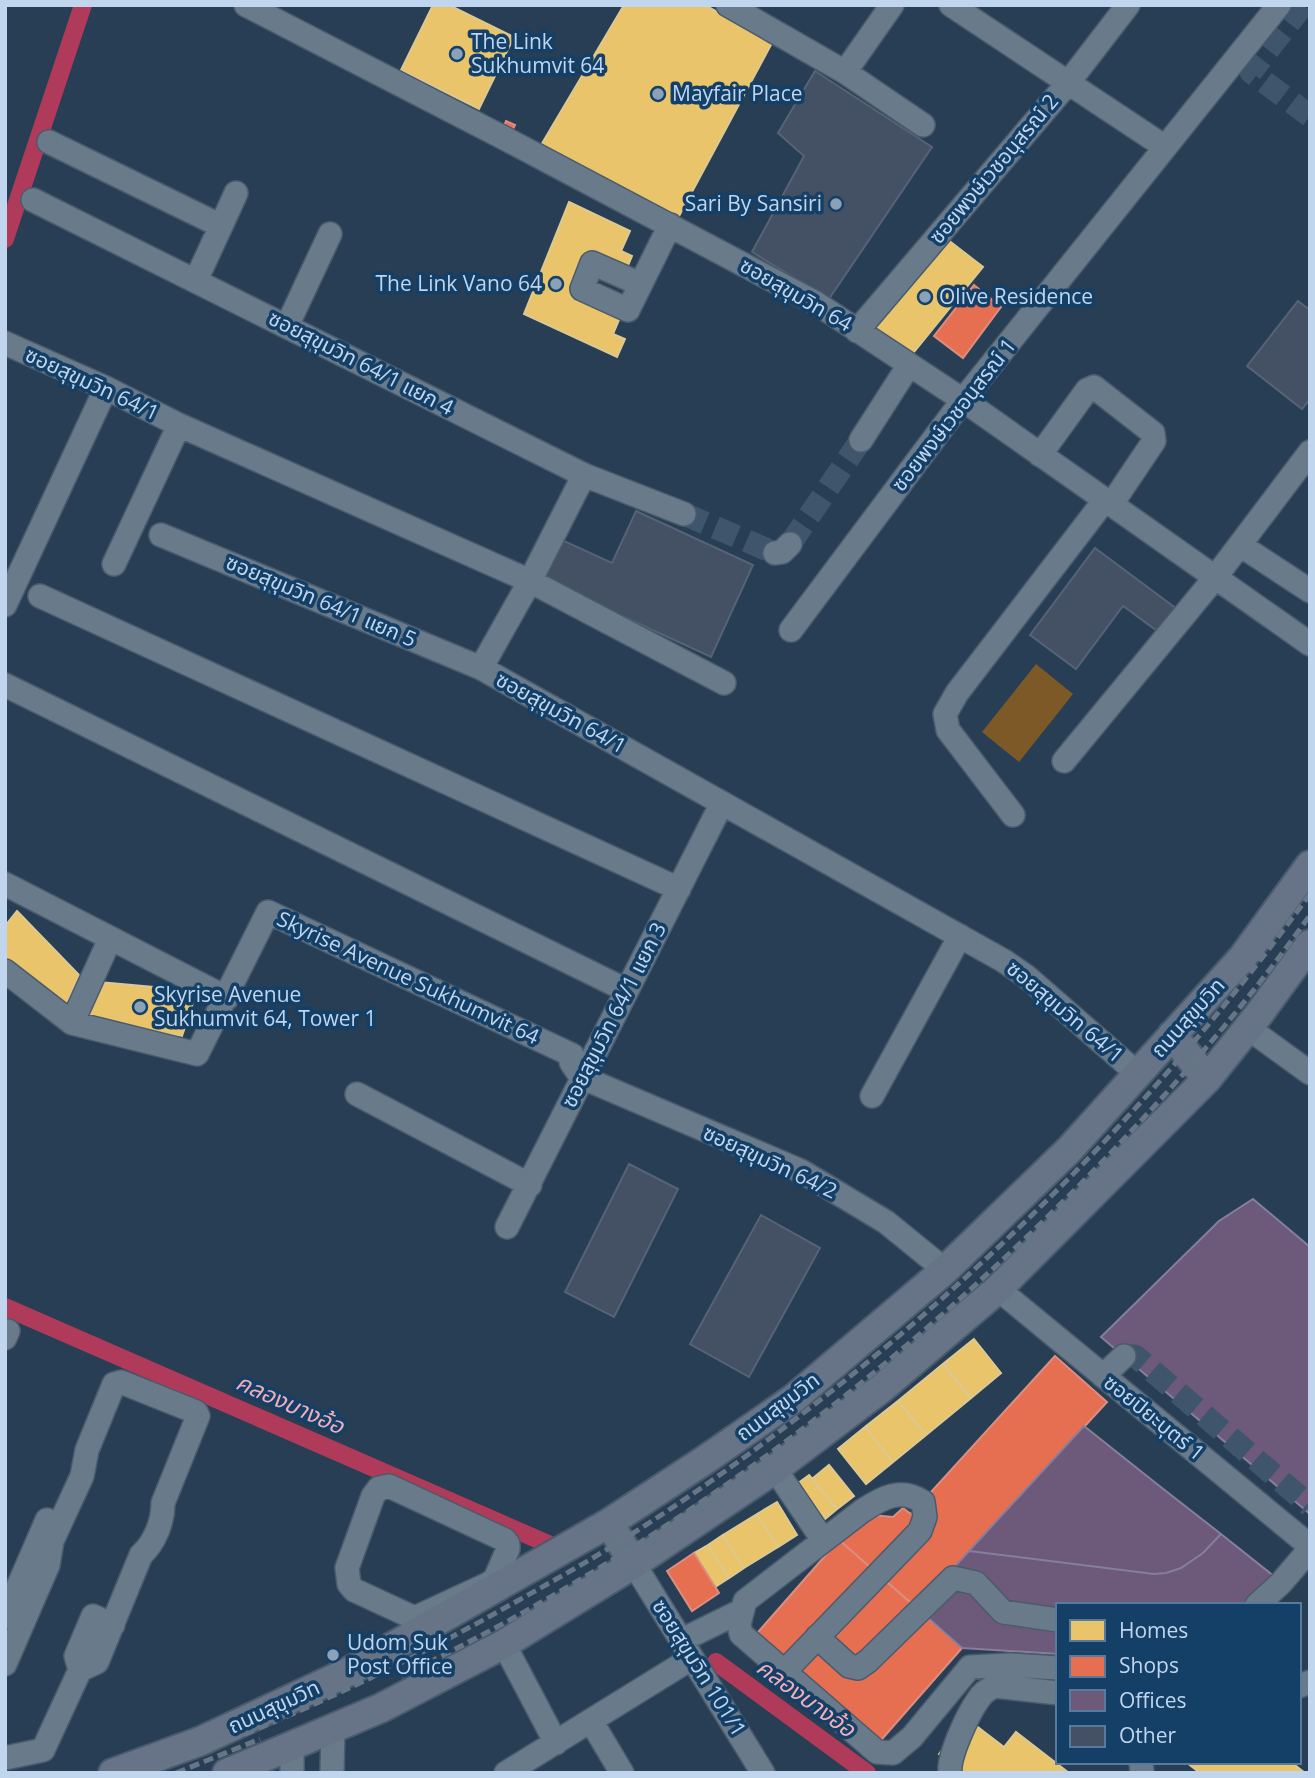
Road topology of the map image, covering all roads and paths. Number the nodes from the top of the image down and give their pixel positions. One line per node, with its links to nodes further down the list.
1 (728, 5): 7 (street)
2 (892, 5): 7 (street)
3 (1128, 5): 8 (street, ซอยพงษ์เวชอนุสรณ์ 2)
4 (1279, 5): 11 (street, ซอยพงษ์เวชอนุสรณ์ 1)
5 (254, 7): 14 (street, ซอยสุขุมวิท 64)
6 (956, 7): 8 (street)
7 (845, 72): 9 (street)
8 (1068, 83): 11 (street); 20 (street, ซอยพงษ์เวชอนุสรณ์ 2)
9 (923, 125)
10 (49, 142): 15 (street)
11 (1165, 147): 24 (street, ซอยพงษ์เวชอนุสรณ์ 1)
12 (236, 192): 15 (street)
13 (33, 200): 17 (street, ซอยสุขุมวิท 64/1 แยก 4)
14 (670, 225): 18 (street); 20 (street, ซอยสุขุมวิท 64)
15 (221, 226): 17 (street)
16 (330, 234): 19 (street)
17 (196, 280): 19 (street, ซอยสุขุมวิท 64/1 แยก 4)
18 (640, 284)
19 (287, 326): 29 (street, ซอยสุขุมวิท 64/1 แยก 4)
20 (857, 331): 22 (street, ซอยสุขุมวิท 64)
21 (5, 343): 23 (street, ซอยสุขุมวิท 64/1)
22 (909, 365): 24 (street, ซอยสุขุมวิท 64); 26 (street)
23 (106, 388): 25 (street, ซอยสุขุมวิท 64/1); 39 (street)
24 (963, 400): 28 (street, ซอยสุขุมวิท 64); 40 (street, ซอยพงษ์เวชอนุสรณ์ 1)
25 (179, 425): 34 (street); 36 (street, ซอยสุขุมวิท 64/1)
26 (861, 440)
27 (1310, 452): 33 (street)
28 (1040, 455): 30 (street, ซอยสุขุมวิท 64); 30 (street)
29 (584, 475): 31 (street, ซอยสุขุมวิท 64/1 แยก 4); 36 (street)
30 (1107, 503): 35 (street, ซอยสุขุมวิท 64); 47 (street)
31 (684, 514)
32 (161, 535): 42 (street, ซอยสุขุมวิท 64/1 แยก 5)
33 (1240, 545): 35 (street); 37 (street)
34 (114, 564)
35 (1214, 579): 41 (street, ซอยสุขุมวิท 64); 45 (street)
36 (530, 580): 42 (street, ซอยสุขุมวิท 64/1); 43 (street)
37 (1310, 591)
38 (40, 596): 50 (street)
39 (5, 605)
40 (791, 631)
41 (1310, 644)
42 (481, 668): 46 (street, ซอยสุขุมวิท 64/1)
43 (724, 683)
44 (5, 685): 55 (street)
45 (1065, 761)
46 (722, 803): 50 (street, ซอยสุขุมวิท 64/1 แยก 3); 51 (street, ซอยสุขุมวิท 64/1)
47 (1013, 815)
48 (1310, 865): 59 (main road, ถนนสุขุมวิท)
49 (7, 889): 52 (street)
50 (679, 889): 55 (street, ซอยสุขุมวิท 64/1 แยก 3)
51 (960, 936): 61 (street, ซอยสุขุมวิท 64/1); 65 (street)
52 (110, 939): 56 (street); 57 (street)
53 (1310, 944): 58 (main road, ถนนสุขุมวิท)
54 (5, 971): 57 (street)
55 (626, 990): 62 (street, ซอยสุขุมวิท 64/1 แยก 3)
56 (226, 998): 57 (street); 62 (street, Skyrise Avenue Sukhumvit 64)
57 (72, 1023)
58 (1248, 1028): 60 (street); 63 (main road, ถนนสุขุมวิท)
59 (1172, 1035): 61 (main road, ถนนสุขุมวิท); 63 (main road)
60 (1310, 1073)
61 (1138, 1074): 68 (main road, ถนนสุขุมวิท)
62 (581, 1077): 66 (street, ซอยสุขุมวิท 64/1 แยก 3); 68 (street, ซอยสุขุมวิท 64/2)
63 (1207, 1079): 69 (main road, ถนนสุขุมวิท)
64 (357, 1094): 66 (street)
65 (872, 1096)
66 (530, 1185): 67 (street, ซอยสุขุมวิท 64/1 แยก 3)
67 (507, 1227)
68 (946, 1270): 74 (main road, ถนนสุขุมวิท)
69 (998, 1289): 71 (street, ซอยปิยะบุตร์ 1); 73 (main road, ถนนสุขุมวิท)
70 (1124, 1356): 71 (street)
71 (1103, 1376): 75 (street, ซอยปิยะบุตร์ 1)
72 (103, 1392): 81 (street)
73 (775, 1469): 76 (street); 77 (main road, ถนนสุขุมวิท)
74 (609, 1523): 77 (main road); 79 (main road, ถนนสุขุมวิท)
75 (1307, 1537): 78 (street)
76 (823, 1541): 80 (street); 83 (street)
77 (634, 1564): 84 (main road, ถนนสุขุมวิท); 85 (street, ซอยสุขุมวิท 101/1)
78 (1259, 1603)
79 (459, 1604): 79 (street); 96 (main road, ถนนสุขุมวิท)
80 (741, 1611): 85 (street); 88 (street)
81 (5, 1617)
82 (1056, 1619): 83 (street)
83 (817, 1637): 88 (street)
84 (504, 1644): 91 (main road, ถนนสุขุมวิท); 92 (street)
85 (687, 1649): 90 (street); 101 (street, ซอยสุขุมวิท 101/1)
86 (5, 1664): 94 (street)
87 (1056, 1668): 88 (street)
88 (783, 1673)
89 (1049, 1692): 102 (street)
90 (591, 1721): 92 (street); 100 (street)
91 (333, 1727): 93 (main road, ถนนสุขุมวิท); 98 (street)
92 (556, 1743): 99 (street)
93 (292, 1745): 95 (main road, ถนนสุขุมวิท); 97 (street)
94 (5, 1758)
95 (232, 1772)
96 (113, 1773)
97 (292, 1773)
98 (332, 1773)
99 (506, 1773)
100 (622, 1773)
101 (763, 1773)
102 (950, 1773)

